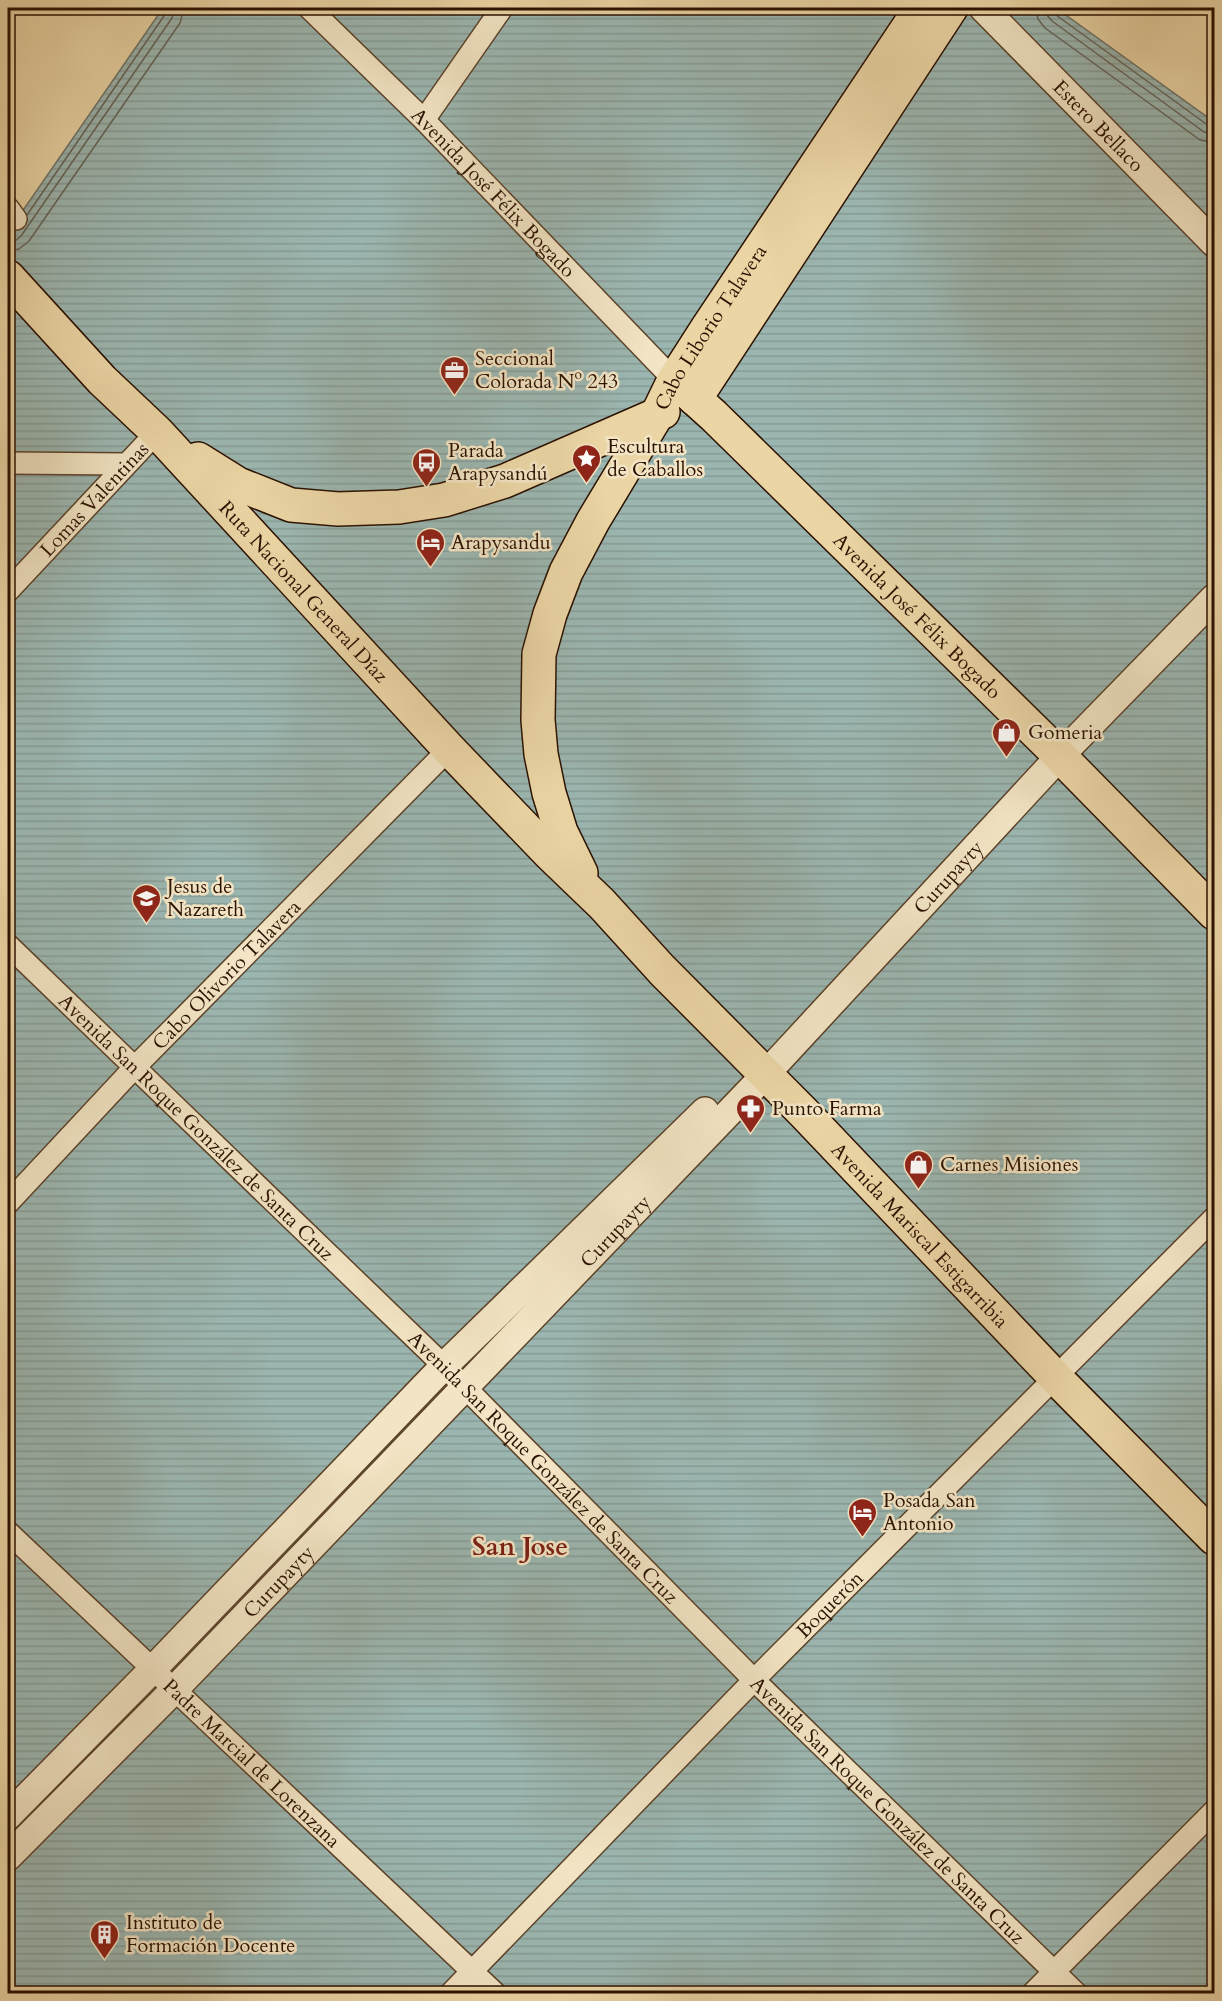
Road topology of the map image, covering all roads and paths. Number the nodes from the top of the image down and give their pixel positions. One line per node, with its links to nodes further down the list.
1 (309, 8): 6 (street, Avenida José Félix Bogado)
2 (502, 8): 6 (street)
3 (921, 8): 9 (highway, Cabo Liborio Talavera)
4 (951, 8): 9 (highway, Cabo Liborio Talavera)
5 (983, 8): 7 (street, Estero Bellaco)
6 (424, 120): 9 (street, Avenida José Félix Bogado)
7 (1215, 243)
8 (8, 277): 11 (highway, Ruta Nacional General Díaz)
9 (685, 390): 10 (highway); 18 (highway, Avenida José Félix Bogado)
10 (658, 413): 11 (highway); 19 (highway, Cabo Liborio Talavera)
11 (157, 432): 13 (street, Lomas Valentinas); 17 (highway, Ruta Nacional General Díaz)
12 (8, 463): 13 (street)
13 (125, 464): 15 (street, Lomas Valentinas)
14 (1215, 575): 18 (street, Curupayty)
15 (8, 591)
16 (1215, 598): 18 (street, Curupayty)
17 (449, 748): 19 (highway, Ruta Nacional General Díaz); 22 (street, Cabo Olivorio Talavera)
18 (1054, 750): 20 (highway, Avenida José Félix Bogado); 23 (street, Curupayty)
19 (602, 904): 23 (highway, Avenida Mariscal Estigarribia)
20 (1215, 913)
21 (8, 945): 22 (street, Avenida San Roque González de Santa Cruz)
22 (134, 1068): 24 (street, Cabo Olivorio Talavera); 26 (street, Avenida San Roque González de Santa Cruz)
23 (759, 1069): 26 (street, Curupayty); 27 (highway, Avenida Mariscal Estigarribia); 28 (street, Curupayty)
24 (8, 1203)
25 (1215, 1218): 27 (street, Boquerón)
26 (444, 1366): 28 (street, Avenida San Roque González de Santa Cruz); 31 (street, Curupayty)
27 (1056, 1378): 30 (highway, Avenida Mariscal Estigarribia); 32 (street, Boquerón)
28 (464, 1387): 32 (street, Avenida San Roque González de Santa Cruz); 33 (street, Curupayty)
29 (8, 1532): 31 (street, Padre Marcial de Lorenzana)
30 (1215, 1538)
31 (153, 1669): 33 (street, Padre Marcial de Lorenzana); 35 (street, Curupayty)
32 (754, 1680): 37 (street, Avenida San Roque González de Santa Cruz); 38 (street, Boquerón)
33 (174, 1690): 36 (street, Curupayty); 38 (street, Padre Marcial de Lorenzana)
34 (1215, 1811): 37 (street)
35 (8, 1816)
36 (8, 1857)
37 (1053, 1970): 41 (street); 42 (street, Avenida San Roque González de Santa Cruz)
38 (473, 1971): 39 (street, Boquerón); 40 (street, Padre Marcial de Lorenzana)
39 (450, 1994)
40 (496, 1994)
41 (1032, 1994)
42 (1077, 1994)

